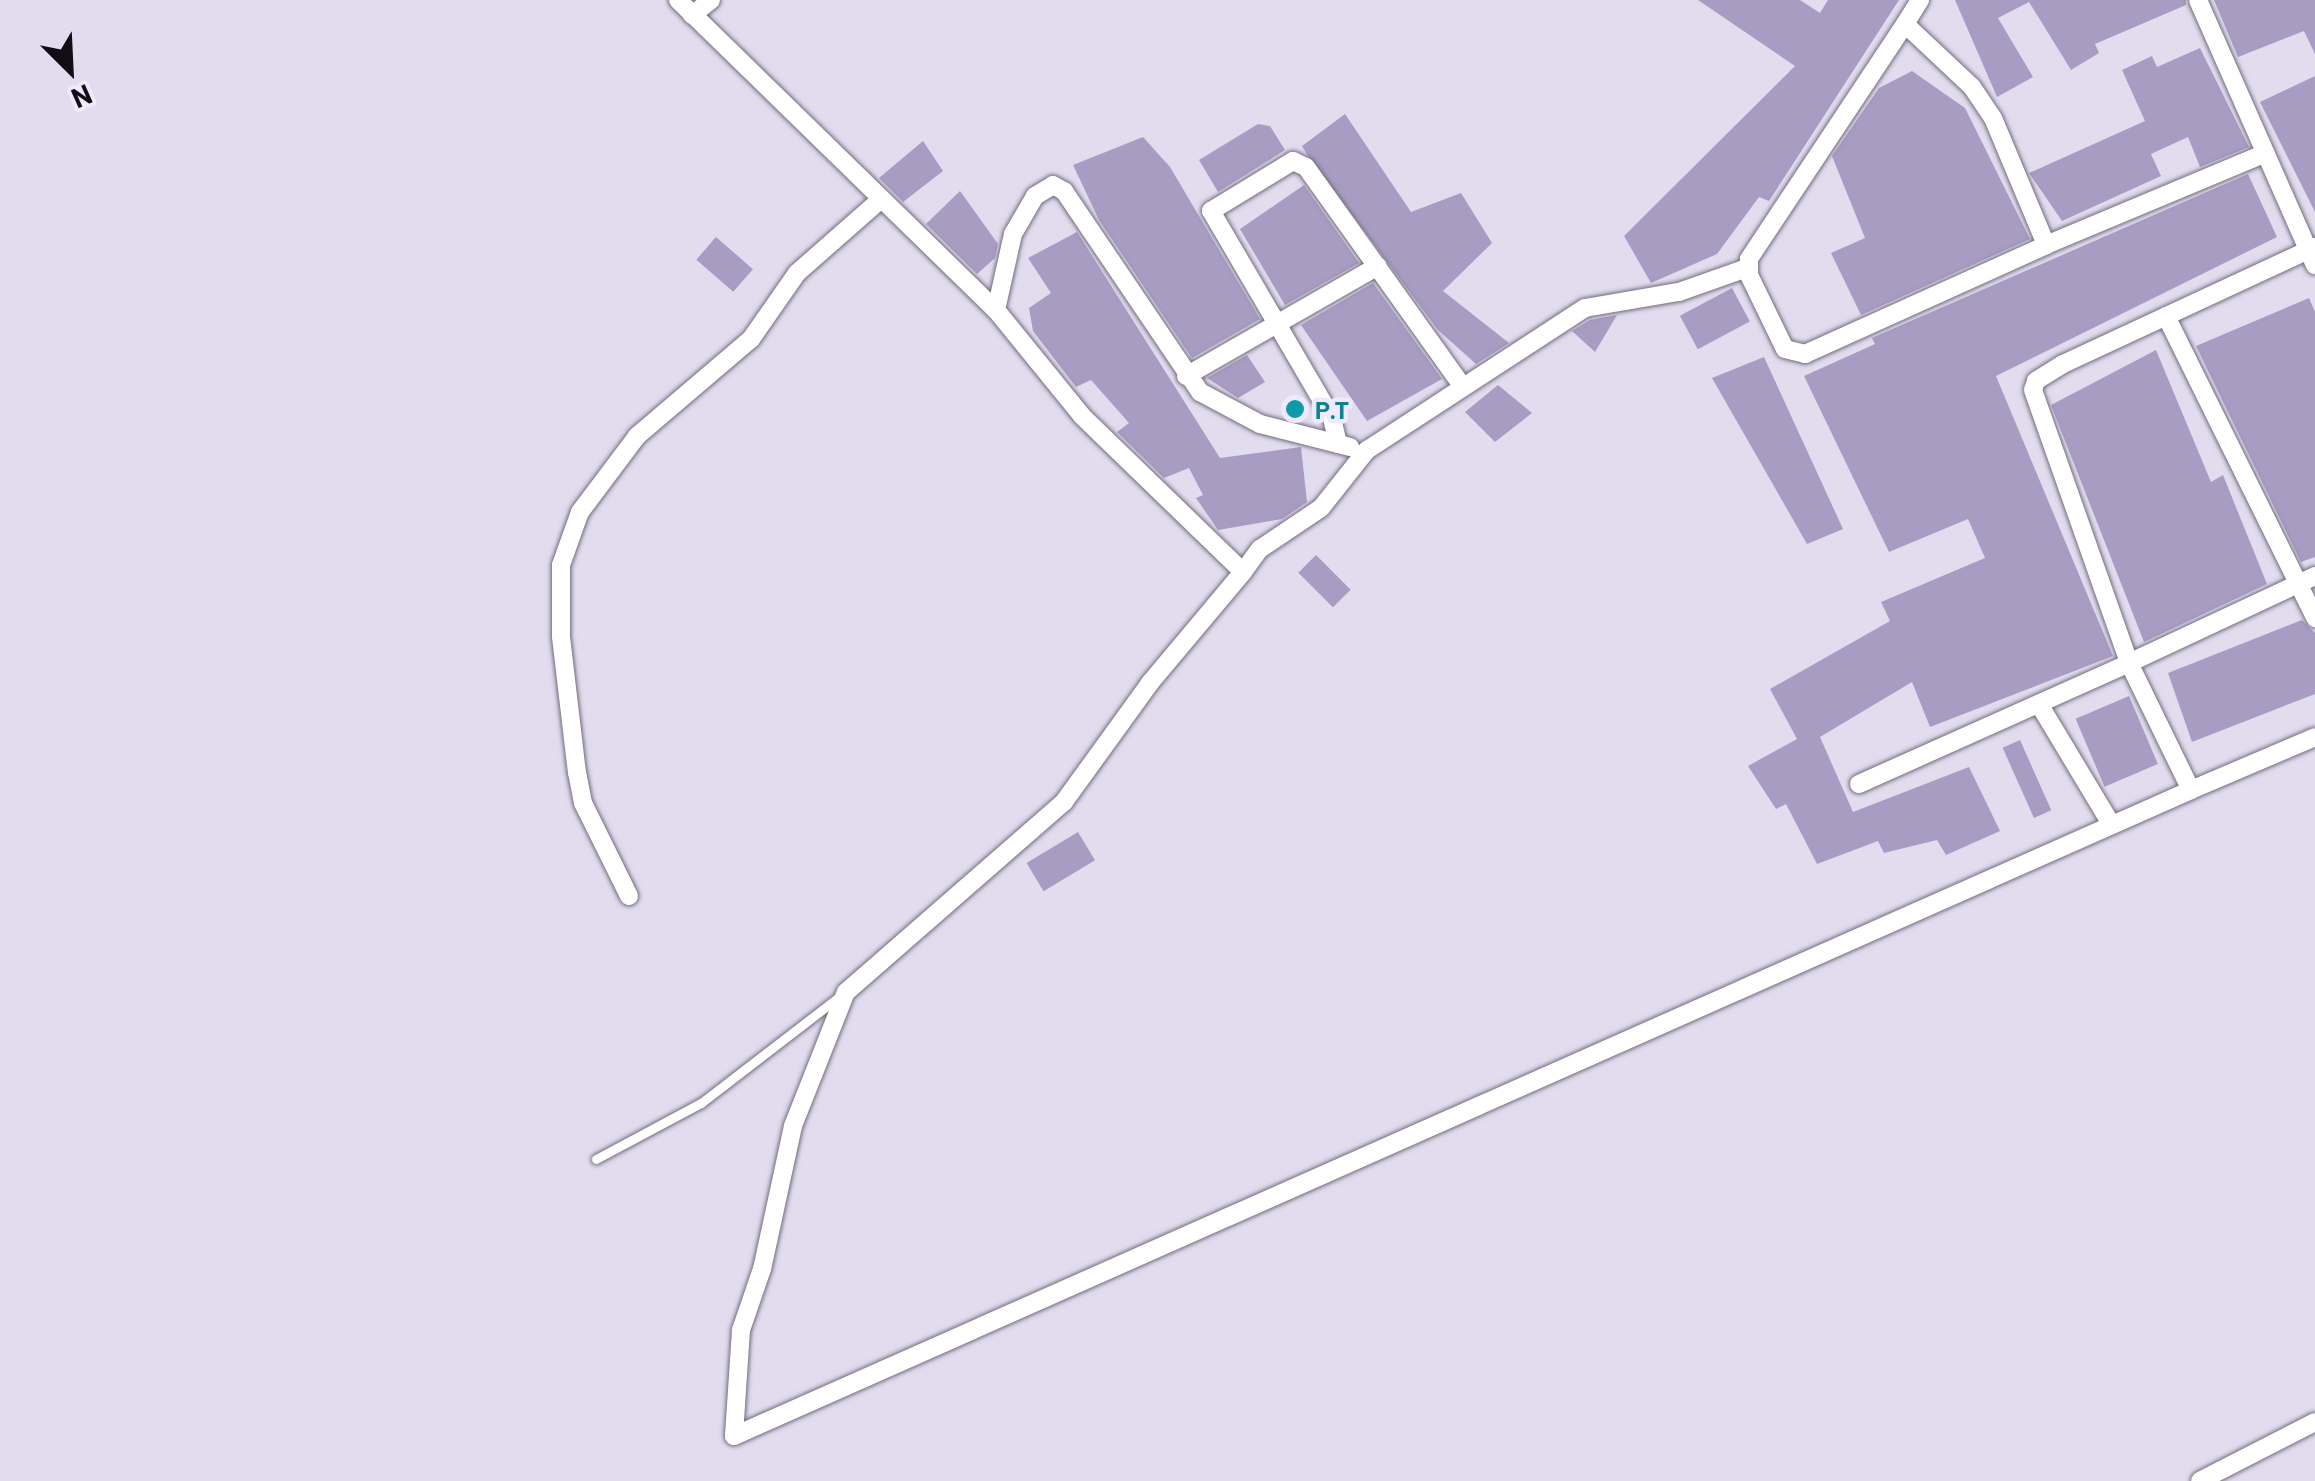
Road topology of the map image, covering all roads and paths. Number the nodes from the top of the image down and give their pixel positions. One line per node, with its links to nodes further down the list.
1 (678, 0): 5 (street)
2 (711, 0): 5 (street)
3 (1920, 0): 6 (street)
4 (2198, 0): 7 (street)
5 (692, 15): 8 (street)
6 (1906, 24): 9 (street); 12 (street)
7 (2266, 152): 9 (street); 10 (street)
8 (879, 201): 13 (street); 29 (street)
9 (2046, 245): 12 (street)
10 (2313, 254): 14 (street)
11 (1378, 266): 15 (street); 15 (street); 17 (street)
12 (1747, 268): 17 (street)
13 (996, 310): 16 (street); 20 (street)
14 (2166, 316): 21 (street); 23 (street)
15 (1277, 324): 16 (street); 18 (street)
16 (1186, 376): 18 (street)
17 (1464, 388): 19 (street)
18 (1338, 444): 19 (street)
19 (1367, 450): 20 (street)
20 (1243, 572): 30 (street)
21 (2306, 580): 22 (street); 23 (street)
22 (2315, 618)
23 (2129, 663): 24 (street); 27 (street)
24 (2039, 704): 26 (street); 28 (street)
25 (2315, 737): 27 (street)
26 (1859, 784)
27 (2191, 790): 28 (street)
28 (2111, 824): 30 (street)
29 (629, 896)
30 (846, 992): 31 (lane)
31 (596, 1159)
32 (2315, 1422): 33 (street)
33 (2200, 1481)

